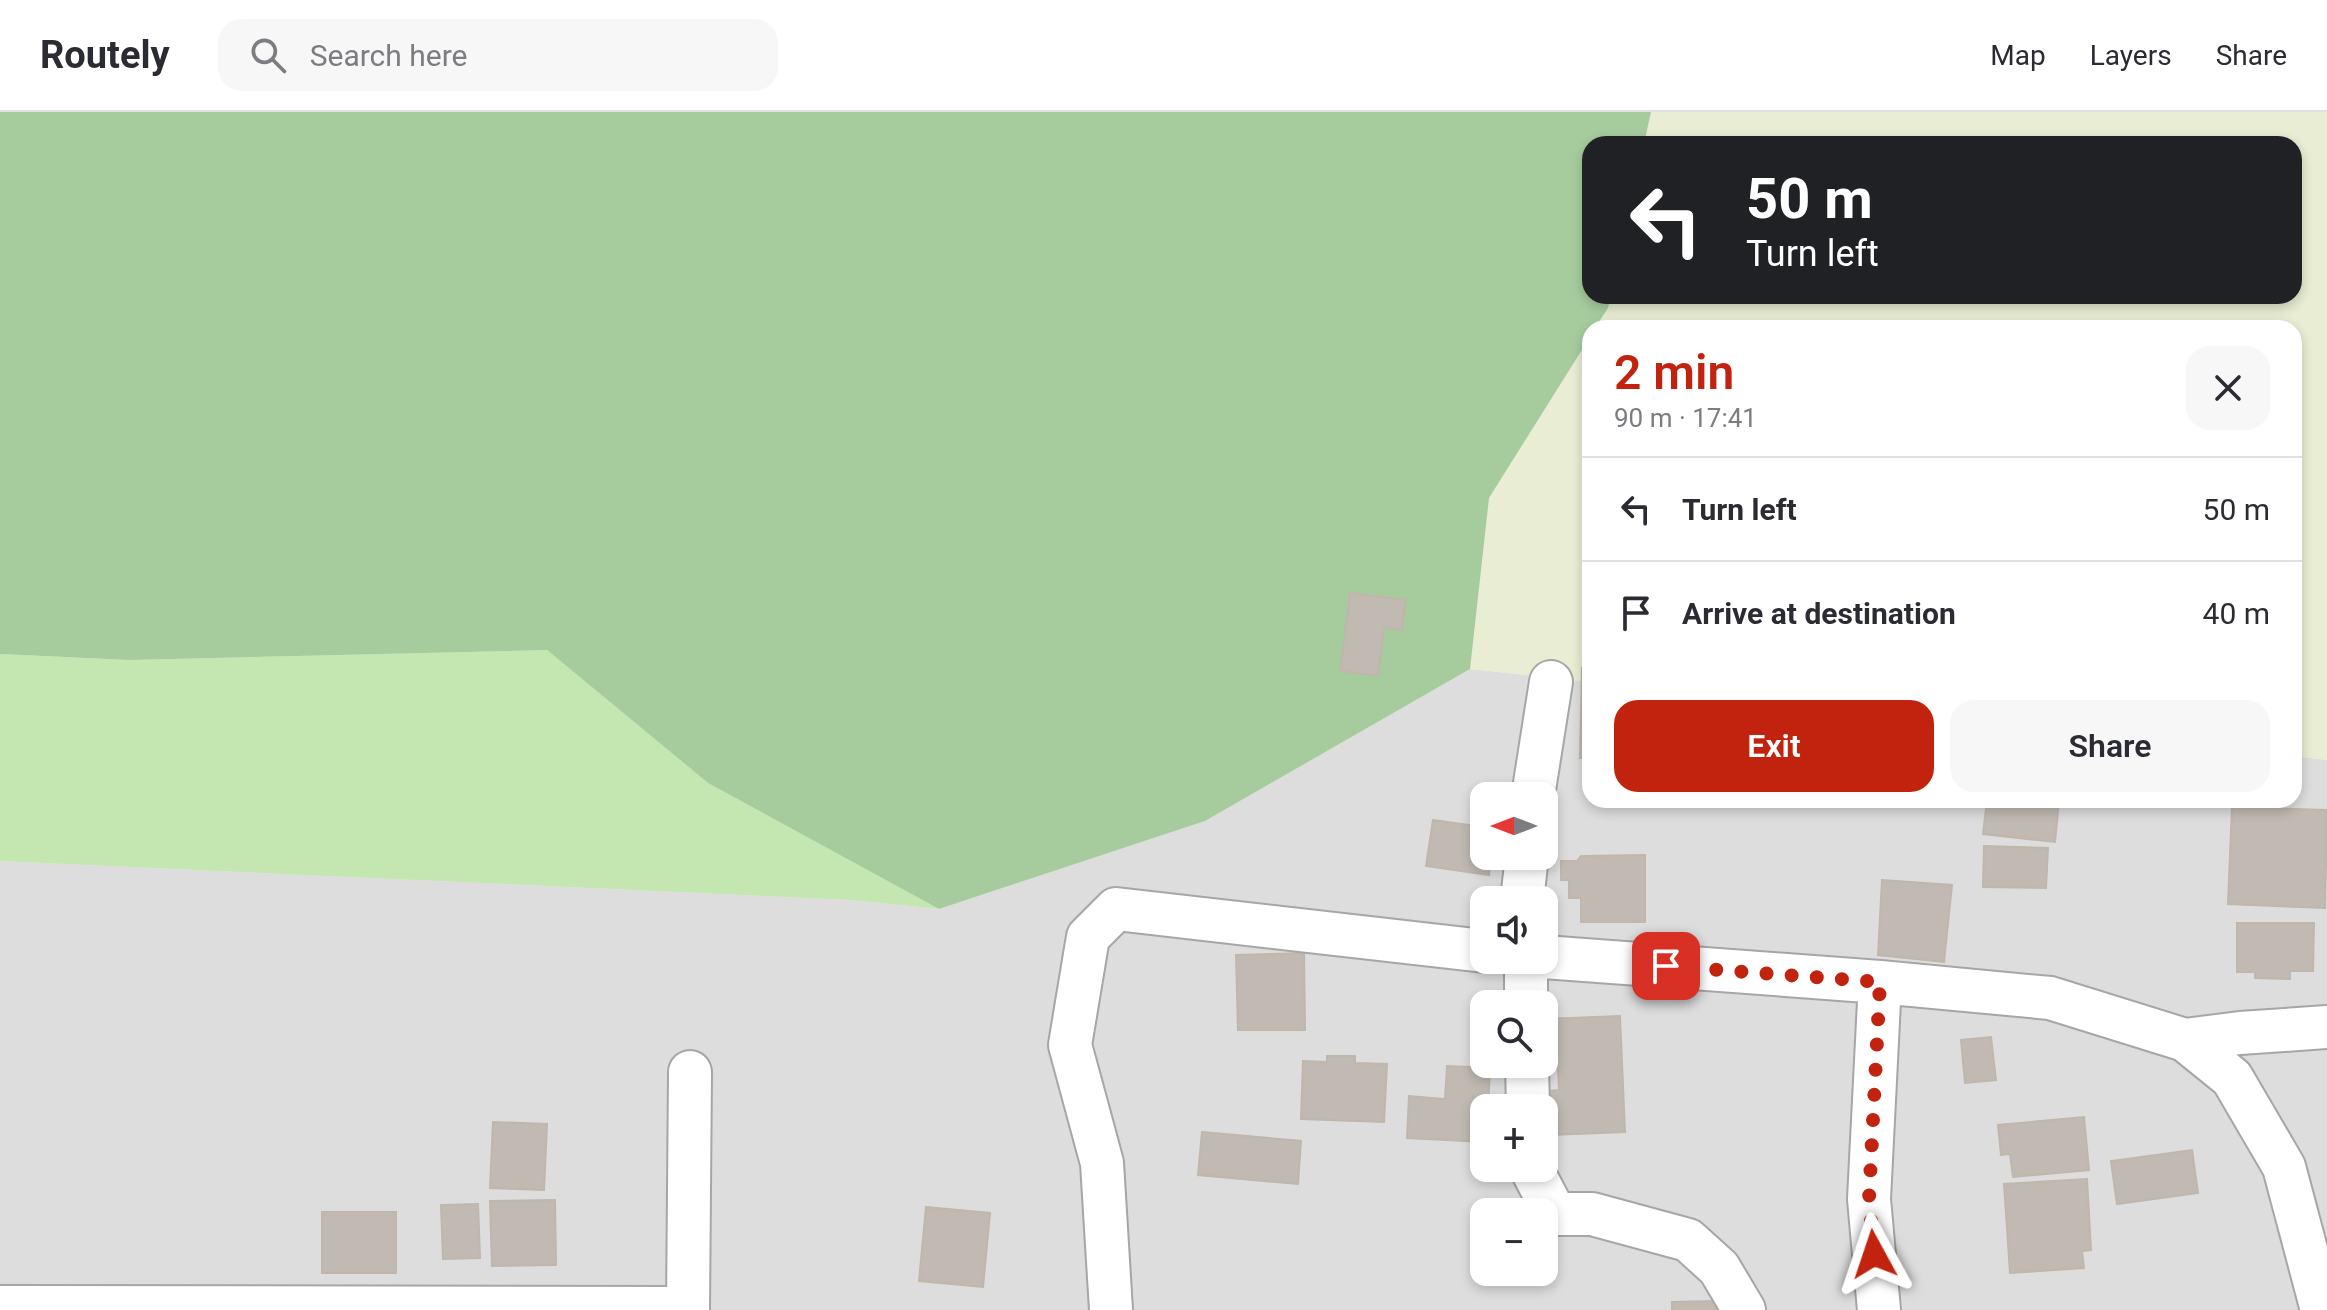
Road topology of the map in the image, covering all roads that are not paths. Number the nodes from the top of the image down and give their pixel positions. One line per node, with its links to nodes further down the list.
1 (1551, 682): 2 (street)
2 (1535, 782)
3 (1470, 949): 12 (street)
4 (1558, 958): 5 (street)
5 (1880, 982): 7 (street); 14 (street)
6 (2327, 1027): 7 (street)
7 (2185, 1040): 15 (street)
8 (690, 1072): 11 (street)
9 (1538, 1182): 13 (street)
10 (0, 1307): 11 (street)
11 (688, 1309)
12 (1111, 1310)
13 (1744, 1310)
14 (1879, 1310)
15 (2322, 1310)

